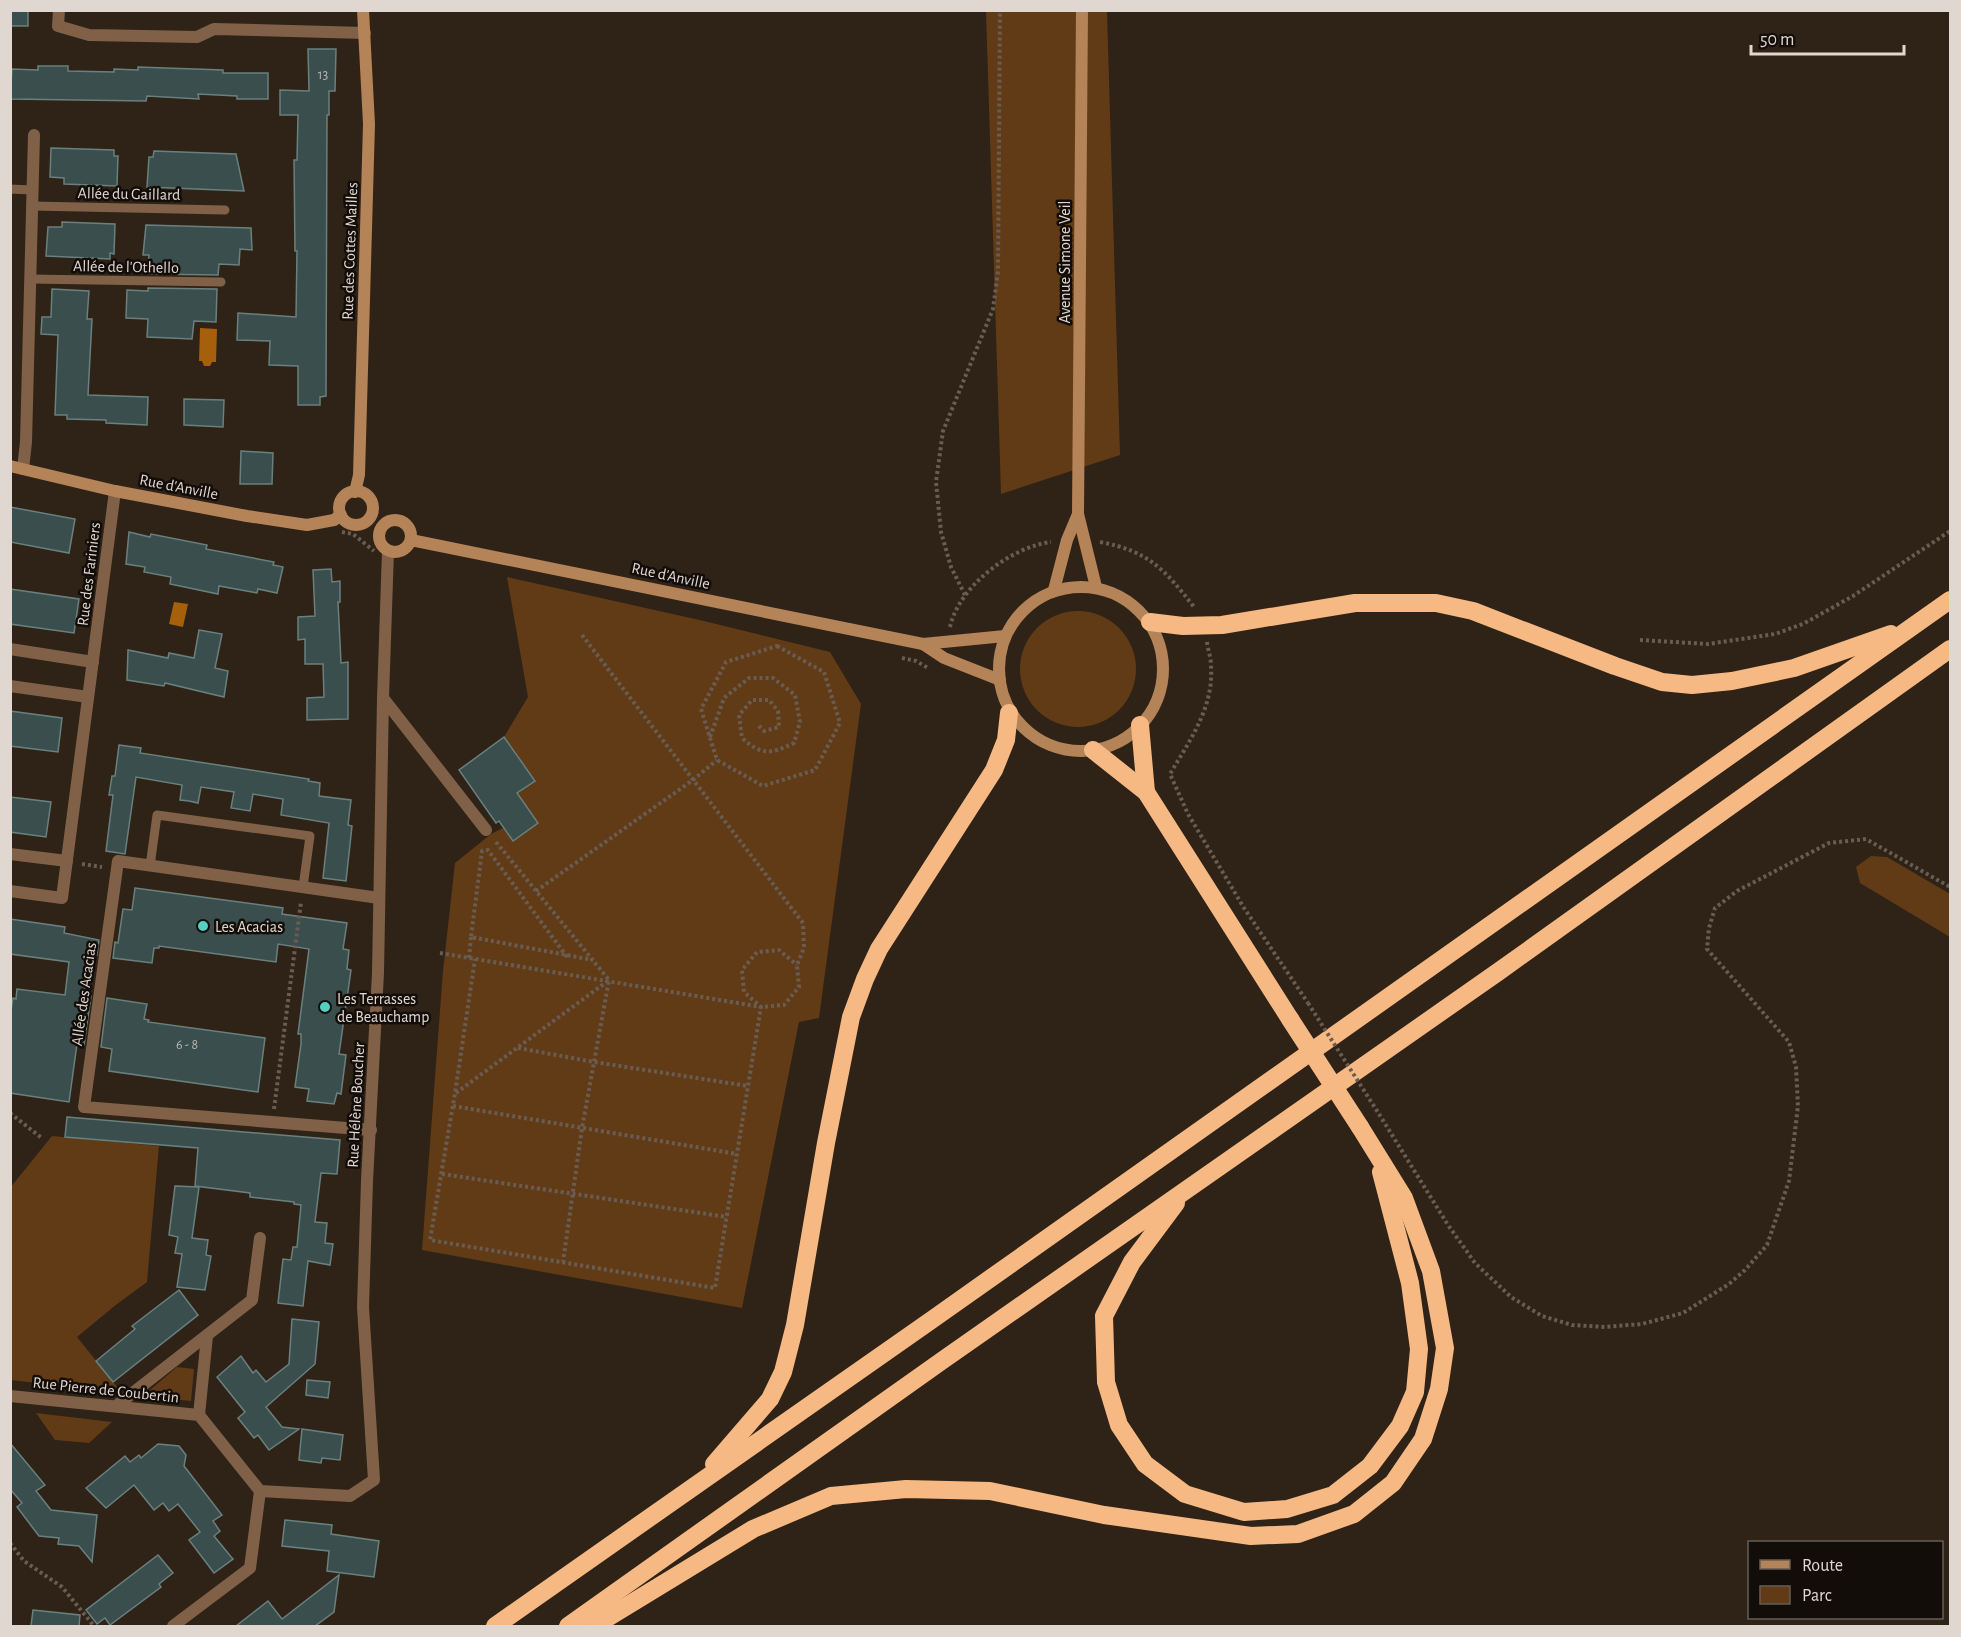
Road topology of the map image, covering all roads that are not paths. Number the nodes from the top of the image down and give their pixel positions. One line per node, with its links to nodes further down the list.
1 (59, 10): 4 (street)
2 (363, 10): 4 (street, Rue des Cottes Mailles)
3 (1082, 10): 16 (street, Avenue Simone Veil)
4 (365, 33): 14 (street, Rue des Cottes Mailles)
5 (34, 135): 7 (street)
6 (10, 189): 7 (lane)
7 (32, 190): 8 (street)
8 (32, 206): 9 (lane, Allée du Gaillard); 10 (street)
9 (225, 210)
10 (30, 279): 11 (lane, Allée de l'Othello); 12 (street)
11 (221, 282)
12 (16, 468): 13 (street, Rue d'Anville)
13 (115, 491): 17 (street, Rue d'Anville); 32 (street, Rue des Fariniers)
14 (355, 492): 15 (street); 17 (street)
15 (373, 507): 18 (street); 19 (street)
16 (1078, 513): 23 (street, Avenue Simone Veil); 24 (street, Avenue Simone Veil)
17 (341, 516): 19 (street)
18 (394, 520): 20 (street); 21 (street)
19 (358, 525): 20 (street)
20 (379, 537): 22 (street)
21 (411, 540): 22 (street); 29 (street, Rue d'Anville)
22 (388, 554): 36 (street, Rue Hélène Boucher)
23 (1096, 587): 24 (street); 26 (street)
24 (1054, 590): 28 (street)
25 (1950, 600): 27 (highway)
26 (1150, 622): 27 (highway); 38 (street)
27 (1917, 623): 56 (highway)
28 (1005, 636): 29 (street, Rue d'Anville); 33 (street)
29 (923, 644): 33 (street, Rue d'Anville)
30 (10, 649): 32 (street)
31 (1950, 649): 50 (highway)
32 (93, 662): 35 (street, Rue des Fariniers)
33 (1000, 680): 37 (street)
34 (10, 686): 35 (street)
35 (88, 698): 43 (street, Rue des Fariniers)
36 (383, 698): 41 (street); 47 (street, Rue Hélène Boucher)
37 (1009, 713): 39 (street); 56 (highway)
38 (1140, 724): 39 (street); 40 (highway)
39 (1093, 750): 40 (highway)
40 (1146, 792): 49 (highway, bridge)
41 (486, 830)
42 (10, 854): 43 (street)
43 (67, 861): 46 (street, Rue des Fariniers)
44 (150, 866): 45 (street); 45 (lane); 48 (street, Allée des Acacias)
45 (303, 887): 47 (street)
46 (10, 891)
47 (379, 898): 48 (street, Rue Hélène Boucher)
48 (371, 1130): 57 (street, Rue Hélène Boucher)
49 (1376, 1153): 50 (highway); 61 (highway)
50 (1186, 1189): 60 (highway)
51 (260, 1238): 52 (street)
52 (207, 1335): 54 (street); 55 (street)
53 (10, 1396): 54 (street, Rue Pierre de Coubertin)
54 (116, 1406): 55 (street, Rue Pierre de Coubertin)
55 (198, 1415): 57 (street, Rue Pierre de Coubertin)
56 (695, 1486): 59 (highway)
57 (260, 1491): 58 (street)
58 (173, 1626)
59 (495, 1626)
60 (568, 1626)
61 (594, 1626)

